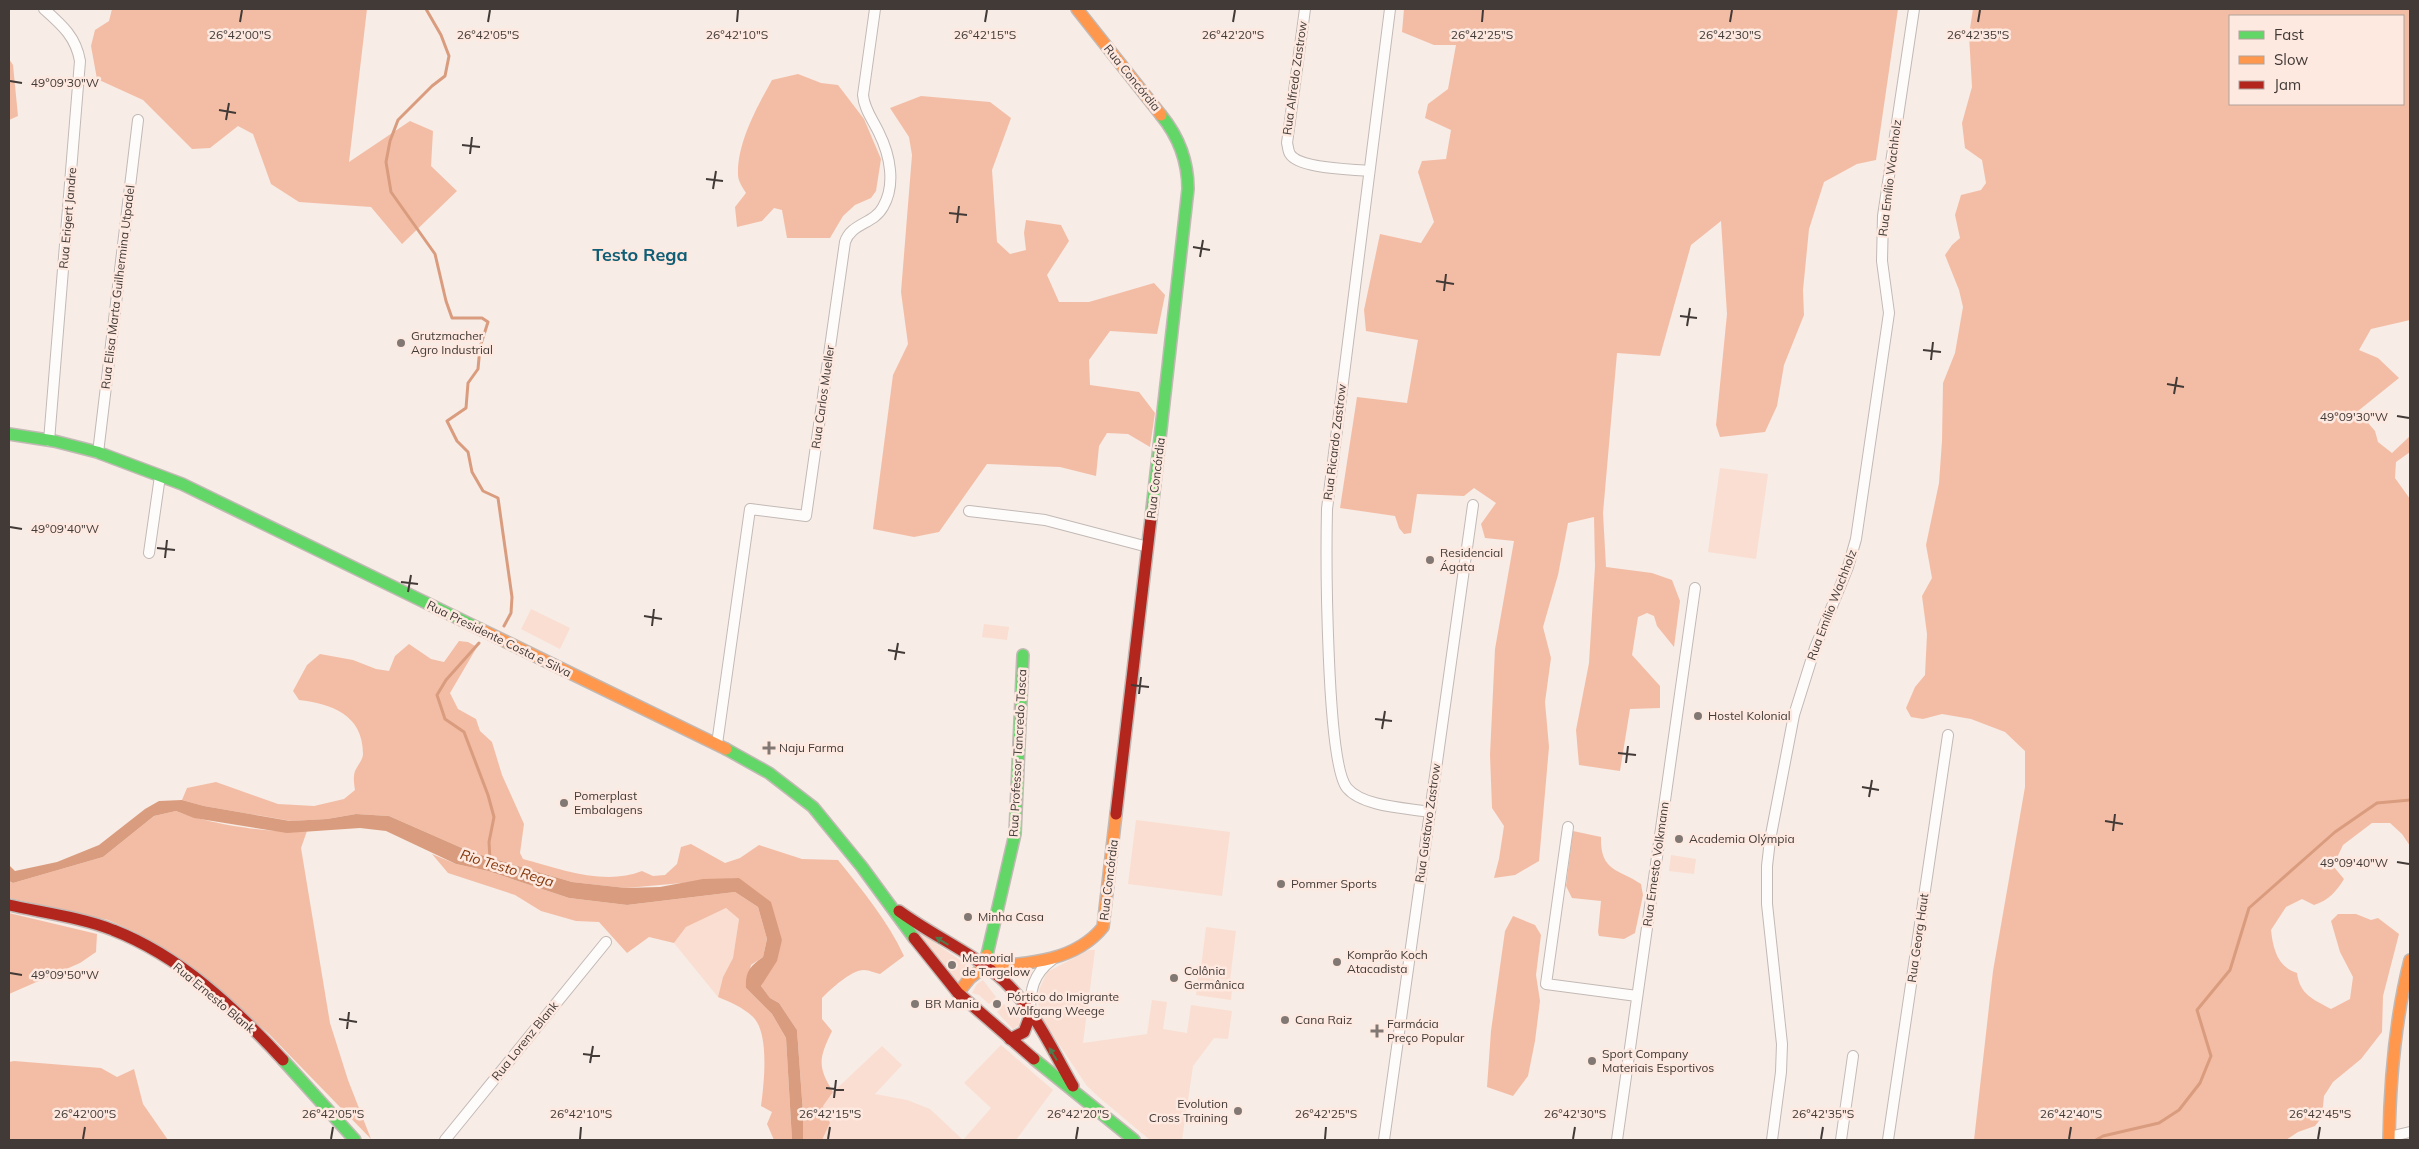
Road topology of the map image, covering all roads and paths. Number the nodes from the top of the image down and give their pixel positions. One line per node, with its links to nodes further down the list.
1 (44, 9): 10 (street, Rua Erigert Jandre)
2 (875, 9): 20 (street, Rua Carlos Mueller)
3 (1077, 9): 15 (street, Rua Concórdia)
4 (1305, 9): 8 (street, Rua Alfredo Zastrow)
5 (1390, 9): 8 (street, Rua Ricardo Zastrow)
6 (1914, 9): 42 (street, Rua Emílio Wachholz)
7 (138, 120): 11 (street, Rua Elisa Marta Guilhermina Utpadel)
8 (1369, 172): 21 (street, Rua Ricardo Zastrow)
9 (9, 434): 10 (street, Rua Presidente Costa e Silva)
10 (49, 441): 11 (street, Rua Presidente Costa e Silva)
11 (98, 453): 12 (street, Rua Presidente Costa e Silva)
12 (160, 476): 16 (street); 20 (street, Rua Presidente Costa e Silva)
13 (1473, 505): 21 (street, Rua Gustavo Zastrow)
14 (969, 511): 15 (street)
15 (1148, 546): 26 (street, Rua Concórdia)
16 (149, 553)
17 (1695, 588): 30 (street, Rua Ernesto Volkmann)
18 (1023, 655): 28 (street, Rua Professor Tancredo Tasca)
19 (1948, 735): 44 (street, Rua Georg Haut)
20 (717, 744): 23 (street, Rua Presidente Costa e Silva)
21 (1430, 812): 40 (street, Rua Gustavo Zastrow)
22 (1568, 827): 30 (street)
23 (885, 899): 28 (street, Rua Presidente Costa e Silva, one-way to 23); 29 (street, Rua Presidente Costa e Silva)
24 (9, 905): 37 (street, Rua Ernesto Blank)
25 (606, 942): 38 (street, Rua Lorenz Blank)
26 (1057, 957): 28 (street, Rua Concórdia); 31 (street, Rua Concórdia)
27 (2410, 960): 36 (street)
28 (984, 967): 29 (street); 31 (street, Rua Presidente Costa e Silva)
29 (958, 993): 32 (street, Rua Presidente Costa e Silva)
30 (1637, 996): 41 (street, Rua Ernesto Volkmann)
31 (1030, 1016): 32 (street); 34 (street, Rua Presidente Costa e Silva, one-way to 31)
32 (1010, 1039): 34 (street, Rua Presidente Costa e Silva)
33 (1853, 1056): 43 (street)
34 (1079, 1096): 39 (street, Rua Presidente Costa e Silva)
35 (2410, 1132): 36 (street)
36 (2389, 1138)
37 (355, 1140)
38 (445, 1140)
39 (1134, 1140)
40 (1384, 1140)
41 (1617, 1140)
42 (1772, 1140)
43 (1841, 1140)
44 (1888, 1140)

